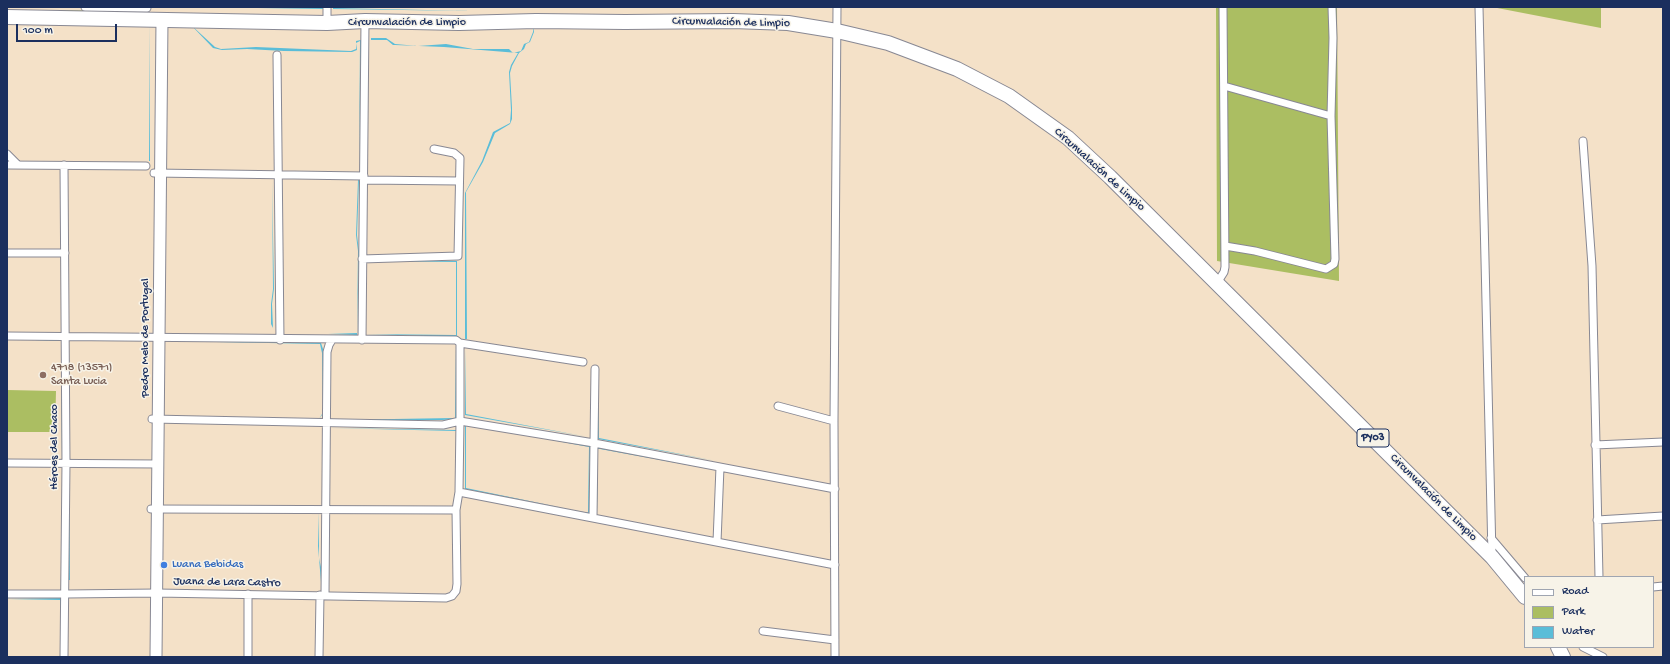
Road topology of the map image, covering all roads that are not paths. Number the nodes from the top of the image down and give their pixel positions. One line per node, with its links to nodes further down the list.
1 (85, 7): 7 (street)
2 (327, 7): 10 (street)
3 (837, 7): 11 (street)
4 (1223, 7): 13 (street)
5 (1332, 7): 14 (street)
6 (1479, 7): 59 (street)
7 (152, 15): 8 (highway, Circunvalación de Limpio / PY03); 10 (highway, Circunvalación de Limpio / PY03); 21 (street, Pedro Melo de Portugal)
8 (7, 17)
9 (365, 21): 10 (highway, Circunvalación de Limpio / PY03); 11 (highway, Circunvalación de Limpio / PY03); 23 (street)
10 (327, 23)
11 (837, 31): 29 (highway, Circunvalación de Limpio / PY03); 42 (street)
12 (277, 55): 22 (street)
13 (1224, 86): 14 (street); 25 (street)
14 (1331, 116): 25 (street)
15 (1582, 141): 46 (street)
16 (434, 149): 24 (street)
17 (7, 154): 19 (street)
18 (7, 165): 19 (street)
19 (18, 165): 20 (street)
20 (64, 166): 21 (street); 27 (street, Héroes del Chaco)
21 (153, 171): 22 (street); 32 (street, Pedro Melo de Portugal)
22 (278, 175): 23 (street); 33 (street)
23 (364, 178): 24 (street); 28 (street)
24 (459, 181): 28 (street)
25 (1225, 246): 29 (street)
26 (7, 253): 27 (street)
27 (65, 253): 31 (street, Héroes del Chaco)
28 (362, 258): 35 (street)
29 (1217, 283): 61 (highway, Circunvalación de Limpio / PY03)
30 (7, 336): 31 (street)
31 (66, 337): 32 (street); 48 (street, Héroes del Chaco)
32 (156, 338): 33 (street); 40 (street, Pedro Melo de Portugal)
33 (280, 340): 34 (street)
34 (332, 340): 35 (street); 43 (street)
35 (362, 340): 36 (street)
36 (460, 343): 37 (street); 41 (street)
37 (583, 362)
38 (595, 369): 45 (street)
39 (778, 406): 42 (street)
40 (155, 419): 43 (street); 49 (street, Pedro Melo de Portugal)
41 (460, 421): 43 (street); 45 (street); 52 (street)
42 (834, 421): 51 (street)
43 (326, 423): 54 (street)
44 (1663, 442): 46 (street)
45 (594, 443): 50 (street); 57 (street)
46 (1596, 445): 58 (street)
47 (7, 463): 48 (street)
48 (66, 463): 49 (street); 67 (street, Héroes del Chaco)
49 (155, 464): 53 (street, Pedro Melo de Portugal)
50 (720, 467): 51 (street); 60 (street)
51 (835, 489): 62 (street)
52 (459, 492): 55 (street); 57 (street)
53 (154, 509): 54 (street); 65 (street, Pedro Melo de Portugal)
54 (326, 509): 55 (street); 69 (street)
55 (456, 510): 69 (street, Juana de Lara Castro)
56 (1663, 516): 58 (street)
57 (593, 518): 60 (street)
58 (1597, 520): 63 (street)
59 (1491, 538): 61 (street); 64 (street)
60 (717, 542): 62 (street)
61 (1492, 557): 70 (highway, Circunvalación de Limpio / PY03)
62 (835, 565): 72 (street)
63 (1599, 576)
64 (1524, 577)
65 (154, 593): 67 (street, Juana de Lara Castro); 68 (street, Juana de Lara Castro); 76 (street, Pedro Melo de Portugal); 77 (street, Pedro Melo de Portugal)
66 (7, 594): 67 (street, Juana de Lara Castro)
67 (66, 594): 75 (street, Héroes del Chaco)
68 (248, 594): 69 (street, Juana de Lara Castro); 78 (street)
69 (322, 595): 79 (street)
70 (1524, 596)
71 (763, 631): 72 (street)
72 (836, 640): 80 (street)
73 (1558, 648): 81 (highway)
74 (1594, 650): 82 (street)
75 (64, 657)
76 (150, 657)
77 (156, 657)
78 (248, 657)
79 (319, 657)
80 (836, 657)
81 (1563, 657)
82 (1603, 657)

